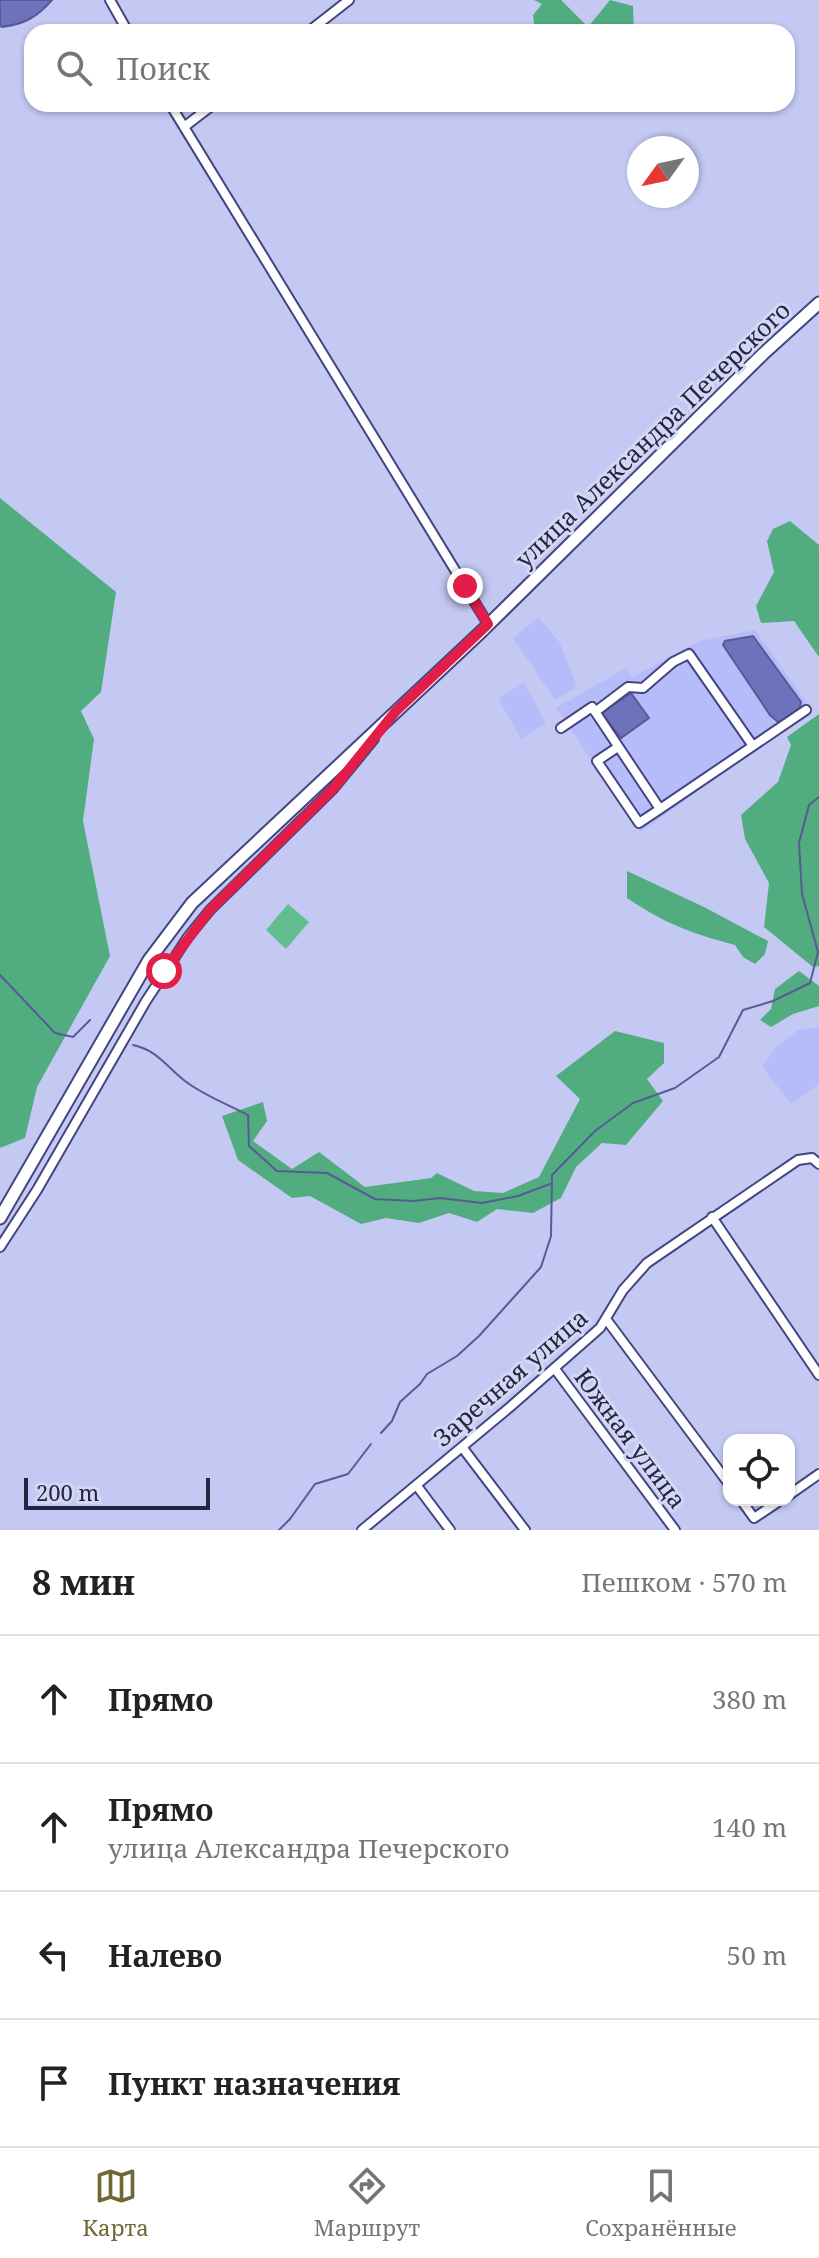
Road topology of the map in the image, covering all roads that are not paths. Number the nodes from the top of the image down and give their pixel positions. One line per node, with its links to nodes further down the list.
1 (111, 0): 3 (street)
2 (349, 0): 4 (street)
3 (124, 24)
4 (318, 24)
5 (175, 112): 7 (street)
6 (204, 112): 7 (street)
7 (184, 127): 9 (street)
8 (819, 303): 9 (main road, улица Александра Печерского)
9 (488, 624): 11 (main road, улица Александра Печерского)
10 (806, 710): 14 (street)
11 (396, 711): 19 (main road, улица Александра Печерского); 20 (street)
12 (595, 712): 13 (street); 14 (street); 15 (street)
13 (561, 728)
14 (753, 746): 16 (street)
15 (618, 747): 16 (street); 16 (street)
16 (660, 809)
17 (819, 1164): 18 (street, Заречная улица)
18 (712, 1217): 21 (street, Заречная улица); 23 (street)
19 (0, 1218)
20 (0, 1247)
21 (606, 1319): 22 (street, Заречная улица); 26 (street)
22 (555, 1369): 24 (street, Заречная улица); 35 (street, Южная улица)
23 (819, 1375)
24 (462, 1447): 27 (street, Заречная улица); 34 (street)
25 (819, 1474): 28 (street)
26 (723, 1476)
27 (417, 1486): 31 (street, Заречная улица); 33 (street)
28 (795, 1491)
29 (745, 1506): 30 (street)
30 (772, 1506)
31 (375, 1526): 32 (street, Заречная улица)
32 (362, 1530)
33 (450, 1530)
34 (525, 1530)
35 (675, 1530)

